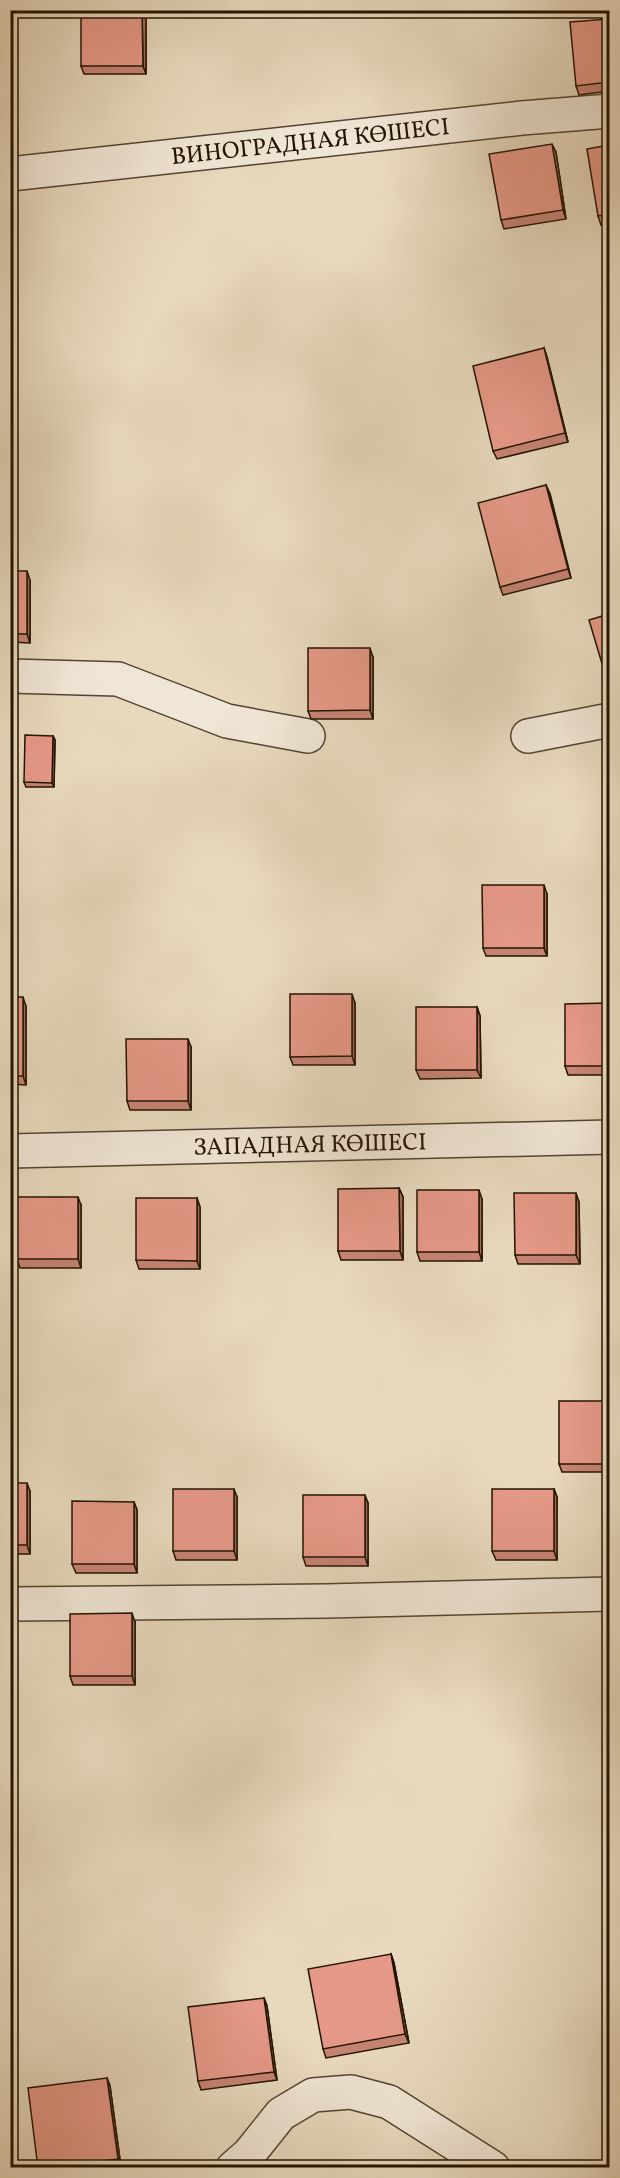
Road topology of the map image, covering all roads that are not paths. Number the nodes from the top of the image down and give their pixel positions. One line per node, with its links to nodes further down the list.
1 (609, 111): 2 (street, ВИНОГРАДНАЯ КӨШЕСІ)
2 (10, 174)
3 (10, 676): 5 (street)
4 (609, 720): 6 (street)
5 (308, 736)
6 (528, 736)
7 (609, 1137): 8 (street, ЗАПАДНАЯ КӨШЕСІ)
8 (10, 1151)
9 (609, 1594): 10 (street)
10 (10, 1604)
11 (233, 2168): 12 (street)
12 (493, 2168)

